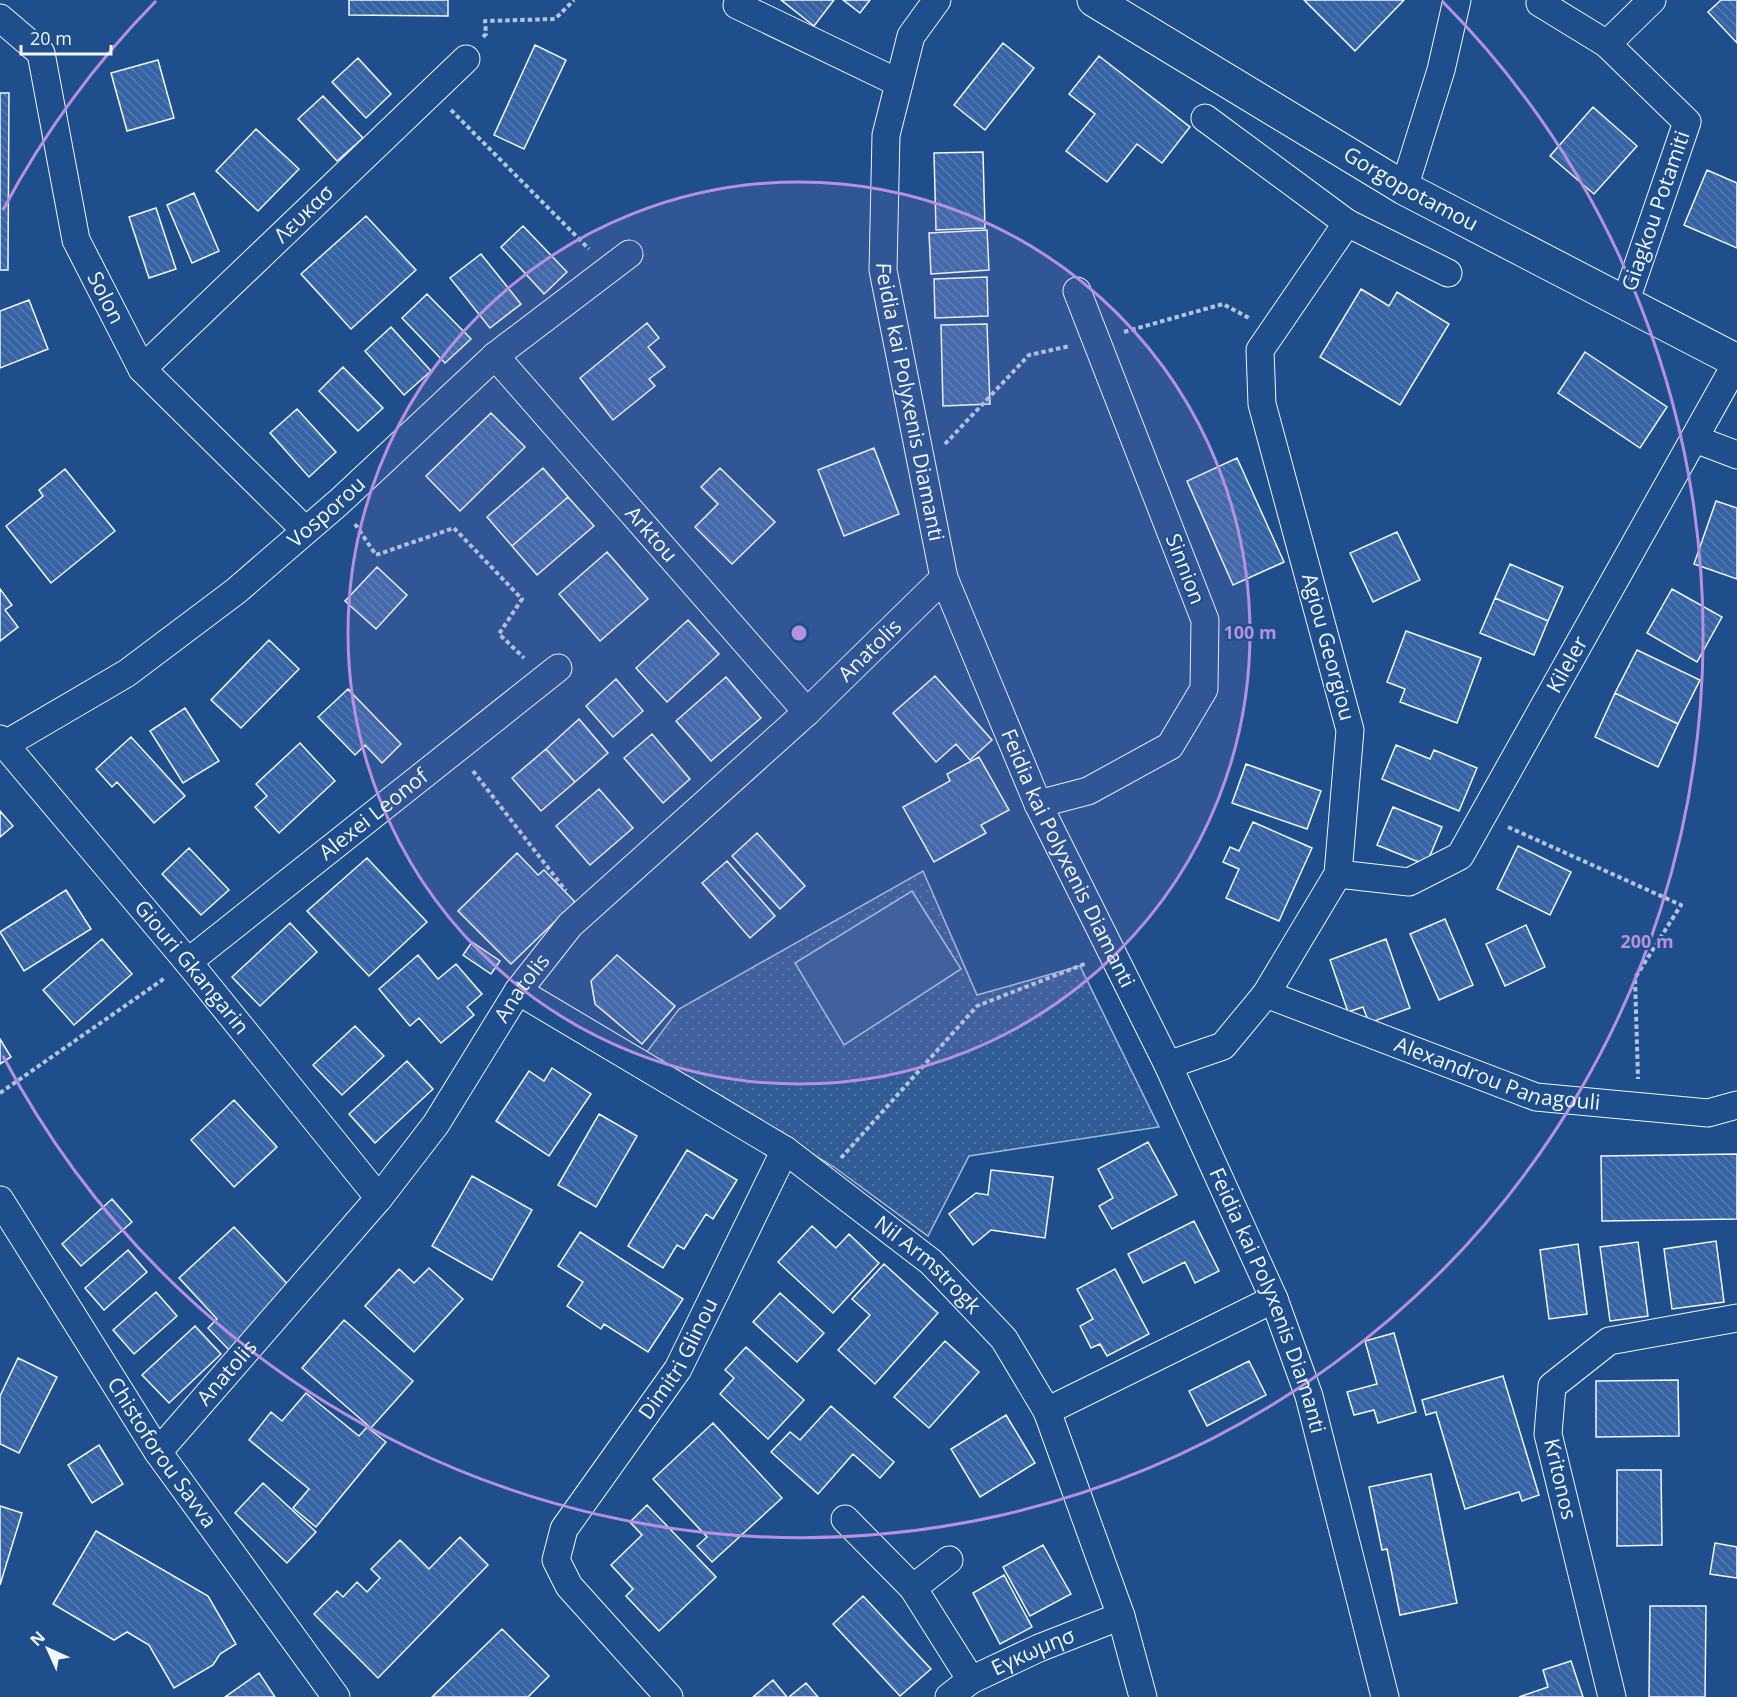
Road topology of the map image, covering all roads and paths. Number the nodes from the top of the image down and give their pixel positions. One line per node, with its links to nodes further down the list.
1 (574, 0): 10 (path)
2 (937, 0): 11 (street, Feidia kai Polyxenis Diamanti)
3 (1094, 0): 14 (street, Gorgopotamou)
4 (1457, 0): 14 (street)
5 (1652, 0): 9 (street)
6 (1540, 3): 9 (street, Giagkou Potamiti)
7 (737, 5): 11 (street)
8 (0, 18): 22 (street, Solon)
9 (1607, 44): 19 (street, Giagkou Potamiti)
10 (466, 59): 12 (street, Λευκασ)
11 (899, 83): 27 (street, Feidia kai Polyxenis Diamanti)
12 (433, 92): 16 (path); 22 (street, Λευκασ)
13 (1205, 118): 15 (street)
14 (1404, 188): 19 (street, Gorgopotamou)
15 (1347, 224): 17 (street); 34 (street, Agiou Georgiou)
16 (619, 261): 20 (street, Vosporou)
17 (1448, 273)
18 (1077, 291): 32 (street, Sinnion)
19 (1625, 303): 21 (street, Gorgopotamou)
20 (495, 356): 25 (street, Vosporou); 29 (street, Arktou)
21 (1737, 361): 23 (street, Kileler)
22 (142, 369): 26 (street, Solon)
23 (1695, 439): 24 (street); 33 (street, Kileler)
24 (1737, 455)
25 (339, 502): 26 (street, Vosporou); 28 (path)
26 (305, 530): 30 (street, Vosporou)
27 (944, 578): 29 (street, Anatolis); 32 (street, Feidia kai Polyxenis Diamanti)
28 (552, 673): 31 (street, Alexei Leonof)
29 (807, 712): 35 (street, Anatolis)
30 (2, 742): 37 (street, Giouri Gkangarin)
31 (456, 749): 35 (path); 37 (street, Alexei Leonof)
32 (1038, 804): 36 (street, Feidia kai Polyxenis Diamanti)
33 (1483, 815): 34 (street, Kileler); 43 (path)
34 (1338, 874): 39 (street, Agiou Georgiou)
35 (583, 913): 38 (street, Anatolis)
36 (1113, 954): 40 (street, Feidia kai Polyxenis Diamanti); 45 (path)
37 (188, 962): 41 (path); 46 (street, Giouri Gkangarin)
38 (518, 991): 44 (street, Nil Armstrogk); 46 (street, Anatolis)
39 (1266, 994): 40 (street, Agiou Georgiou); 43 (street, Alexandrou Panagouli)
40 (1168, 1065): 48 (street, Feidia kai Polyxenis Diamanti)
41 (0, 1093)
42 (1737, 1105): 43 (street, Alexandrou Panagouli)
43 (1639, 1107)
44 (785, 1150): 45 (street, Nil Armstrogk); 58 (street, Dimitri Glinou)
45 (823, 1179): 50 (street, Nil Armstrogk)
46 (379, 1198): 51 (street, Anatolis)
47 (0, 1200): 51 (street, Chistoforou Savva)
48 (1274, 1299): 50 (street); 61 (street, Feidia kai Polyxenis Diamanti)
49 (1737, 1318): 62 (street, Kritonos)
50 (1047, 1411): 55 (street, Nil Armstrogk)
51 (158, 1452): 57 (street, Chistoforou Savva)
52 (845, 1520): 54 (street)
53 (949, 1560): 54 (street)
54 (913, 1588): 56 (street)
55 (1121, 1616): 56 (street, Εγκωμησ); 60 (street, Nil Armstrogk)
56 (971, 1680): 59 (street, Εγκωμησ)
57 (336, 1697)
58 (669, 1697)
59 (950, 1697)
60 (1143, 1697)
61 (1385, 1697)
62 (1612, 1697)

